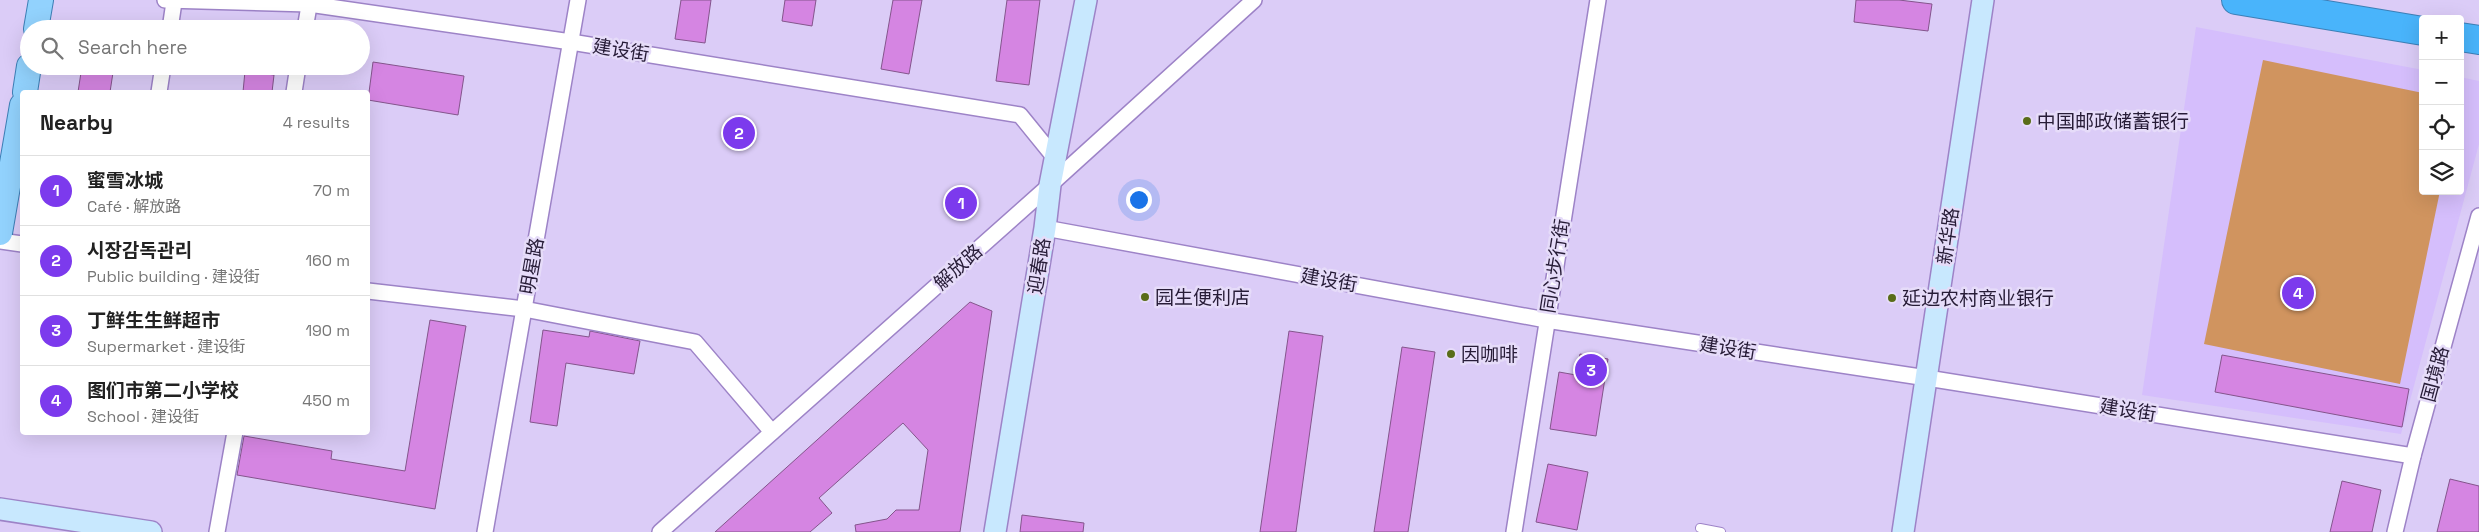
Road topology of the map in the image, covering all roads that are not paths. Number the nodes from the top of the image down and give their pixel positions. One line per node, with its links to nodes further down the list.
1 (41, 0): 10 (main road)
2 (578, 0): 16 (street, 明星路)
3 (1086, 0): 24 (street, 迎春路)
4 (1254, 0): 25 (street, 解放路)
5 (1598, 0): 33 (street, 同心步行街)
6 (1983, 0): 34 (street, 新华路)
7 (2236, 0): 13 (highway)
8 (170, 1): 9 (street, 建设街); 11 (street)
9 (309, 2): 12 (street); 16 (street, 建设街)
10 (38, 20)
11 (170, 20)
12 (306, 20)
13 (2419, 30)
14 (2464, 38): 15 (highway)
15 (2479, 40)
16 (571, 42): 24 (street, 建设街); 32 (street, 明星路)
17 (28, 75): 20 (main road)
18 (162, 75): 21 (street)
19 (297, 75): 22 (street)
20 (25, 90)
21 (159, 90)
22 (294, 90)
23 (20, 117): 28 (main road)
24 (1055, 158): 25 (street, 迎春路)
25 (1050, 185): 27 (street, 迎春路); 35 (street, 解放路)
26 (2479, 216): 37 (street, 国境路)
27 (1045, 228): 33 (street, 建设街); 44 (street, 迎春路)
28 (0, 233)
29 (0, 241): 30 (street)
30 (20, 244)
31 (370, 291): 32 (street)
32 (524, 309): 35 (street); 42 (street, 明星路)
33 (1546, 320): 34 (street, 建设街); 45 (street, 同心步行街)
34 (1928, 378): 37 (street, 建设街); 47 (street, 新华路)
35 (772, 432): 43 (street, 解放路)
36 (234, 435): 41 (street)
37 (2412, 456): 48 (street, 国境路)
38 (0, 509): 40 (street)
39 (1700, 528): 46 (lane)
40 (151, 532)
41 (217, 532)
42 (485, 532)
43 (660, 532)
44 (994, 532)
45 (1514, 532)
46 (1721, 532)
47 (1903, 532)
48 (2394, 532)

